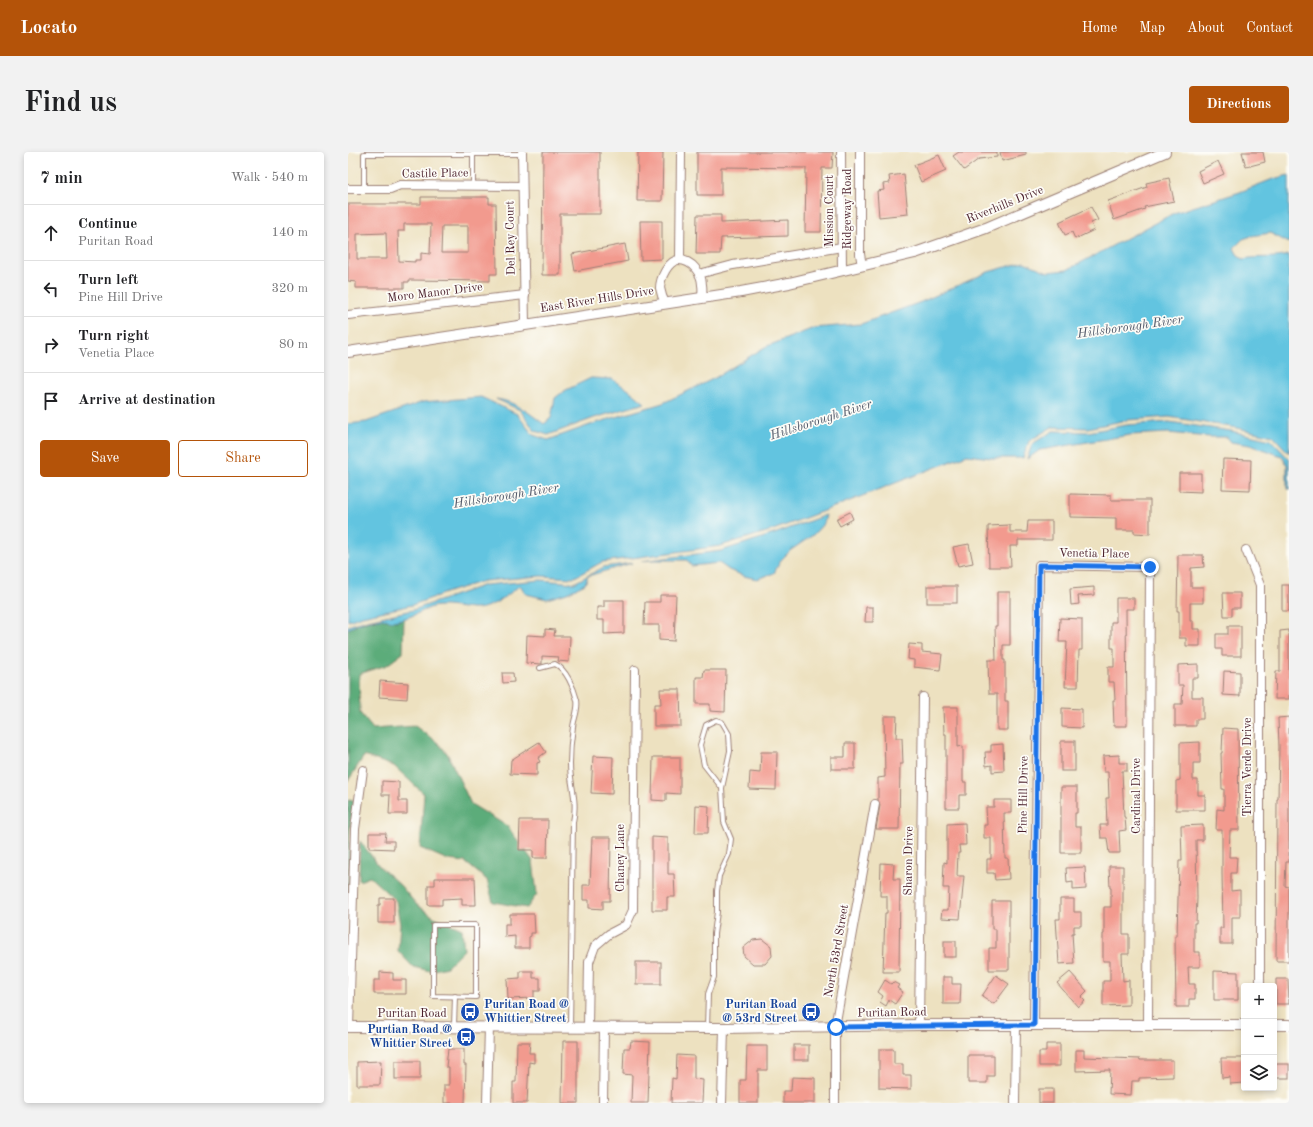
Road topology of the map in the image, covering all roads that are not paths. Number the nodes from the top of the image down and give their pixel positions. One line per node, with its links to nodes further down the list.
1 (681, 152): 12 (street)
2 (841, 152): 11 (street, Mission Court)
3 (860, 152): 13 (street, Ridgeway Road)
4 (1165, 152): 13 (street, Riverhills Drive)
5 (522, 153): 6 (lane); 8 (street, Del Rey Court)
6 (473, 154): 7 (lane); 10 (lane)
7 (473, 186): 8 (street, Castile Place); 10 (street, Castile Place)
8 (522, 186): 16 (street, Del Rey Court)
9 (348, 189): 10 (street, Castile Place)
10 (364, 189)
11 (842, 247): 14 (street, Mission Court); 15 (street)
12 (680, 260): 15 (street); 18 (street)
13 (862, 266): 14 (street, Riverhills Drive)
14 (846, 270): 17 (street, East River Hills Drive)
15 (699, 274): 17 (street)
16 (525, 295): 19 (street, Moro Manor Drive); 20 (street, Del Rey Court)
17 (702, 298): 18 (street, East River Hills Drive)
18 (665, 303): 20 (street, East River Hills Drive)
19 (348, 315)
20 (526, 324): 21 (street, East River Hills Drive)
21 (348, 352)
22 (1246, 550): 31 (street, Tierra Verde Drive)
23 (1039, 565): 24 (street, Venetia Place); 35 (street, Pine Hill Drive)
24 (1150, 567): 36 (street, Cardinal Drive)
25 (540, 668): 43 (lane)
26 (635, 670): 44 (street, Chaney Lane)
27 (923, 697): 33 (street, Sharon Drive)
28 (363, 770): 40 (street)
29 (722, 788): 29 (lane); 47 (lane)
30 (875, 804): 45 (street, North 53rd Street)
31 (1260, 983)
32 (455, 996): 32 (lane); 41 (lane)
33 (919, 1025): 34 (street, Puritan Road); 45 (street, Puritan Road)
34 (1016, 1025): 35 (street, Puritan Road); 53 (street)
35 (1034, 1025): 36 (street, Puritan Road)
36 (1148, 1025): 39 (street, Puritan Road)
37 (1277, 1025): 38 (street)
38 (1289, 1025)
39 (1241, 1026)
40 (349, 1027): 41 (street, Puritan Road)
41 (454, 1027): 42 (street, Puritan Road)
42 (489, 1027): 43 (street, Puritan Road); 49 (street)
43 (570, 1027): 44 (street, Puritan Road)
44 (588, 1027): 46 (street, Puritan Road)
45 (836, 1027): 48 (street, Puritan Road); 52 (street, North 53rd Street)
46 (604, 1028): 47 (street, Puritan Road); 50 (street)
47 (707, 1028): 48 (street, Puritan Road)
48 (724, 1028): 51 (street)
49 (487, 1103)
50 (603, 1103)
51 (722, 1103)
52 (835, 1103)
53 (1015, 1103)

